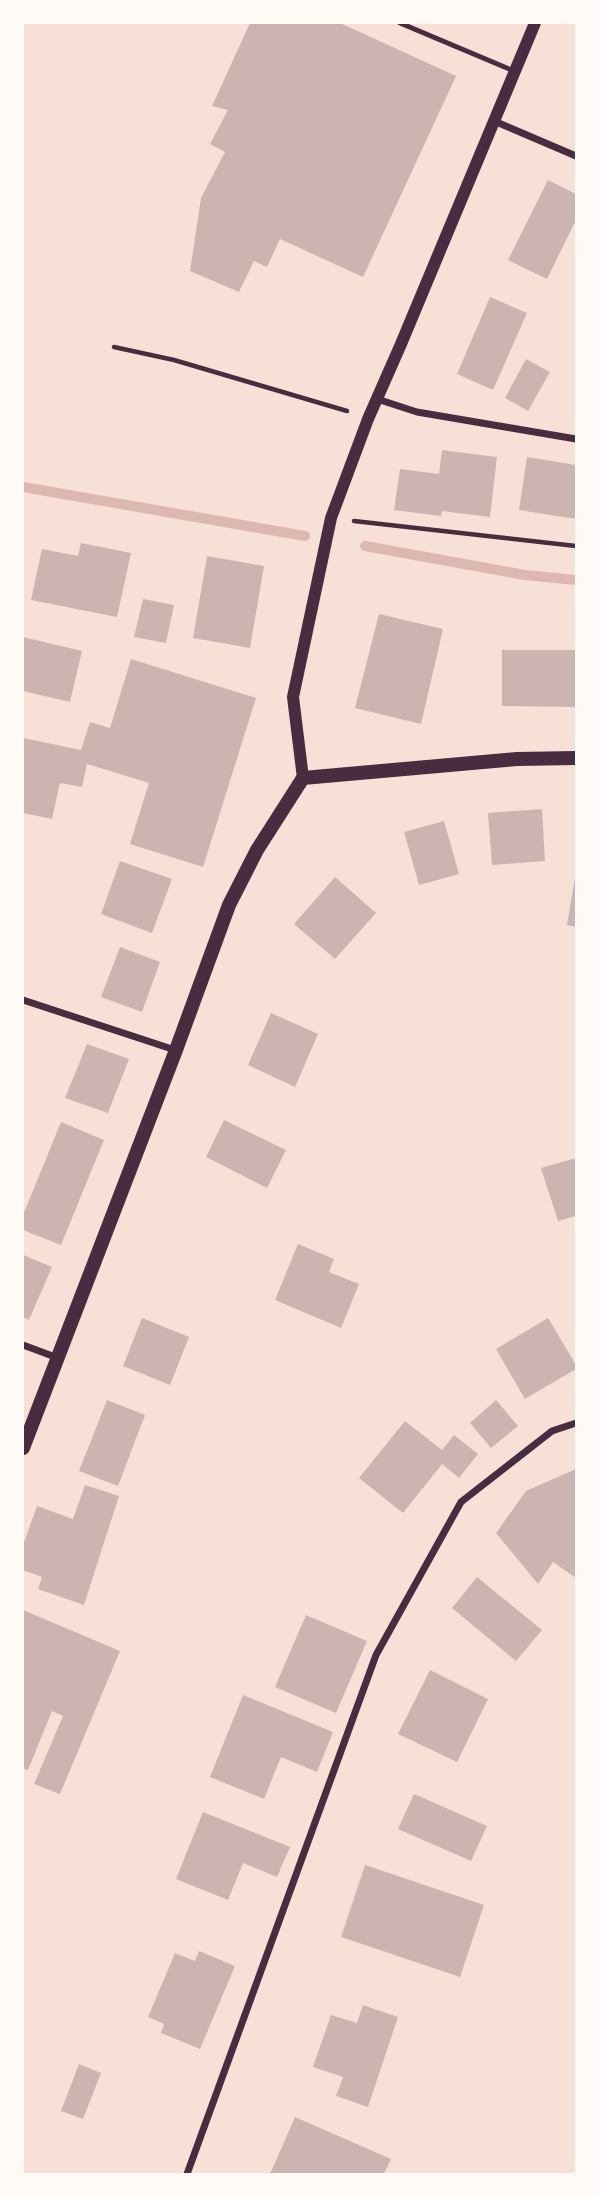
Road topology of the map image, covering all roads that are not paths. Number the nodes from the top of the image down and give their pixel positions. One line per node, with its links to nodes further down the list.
1 (400, 23): 3 (lane)
2 (535, 23): 3 (street)
3 (514, 71): 4 (street)
4 (494, 121): 5 (street); 6 (street)
5 (576, 156)
6 (377, 399): 7 (street); 9 (street)
7 (576, 439)
8 (576, 758): 9 (main road)
9 (303, 778): 11 (main road)
10 (23, 1000): 11 (street)
11 (176, 1050): 13 (main road)
12 (23, 1345): 13 (street)
13 (59, 1359): 15 (main road)
14 (576, 1423): 16 (street)
15 (23, 1448)
16 (187, 2174)

